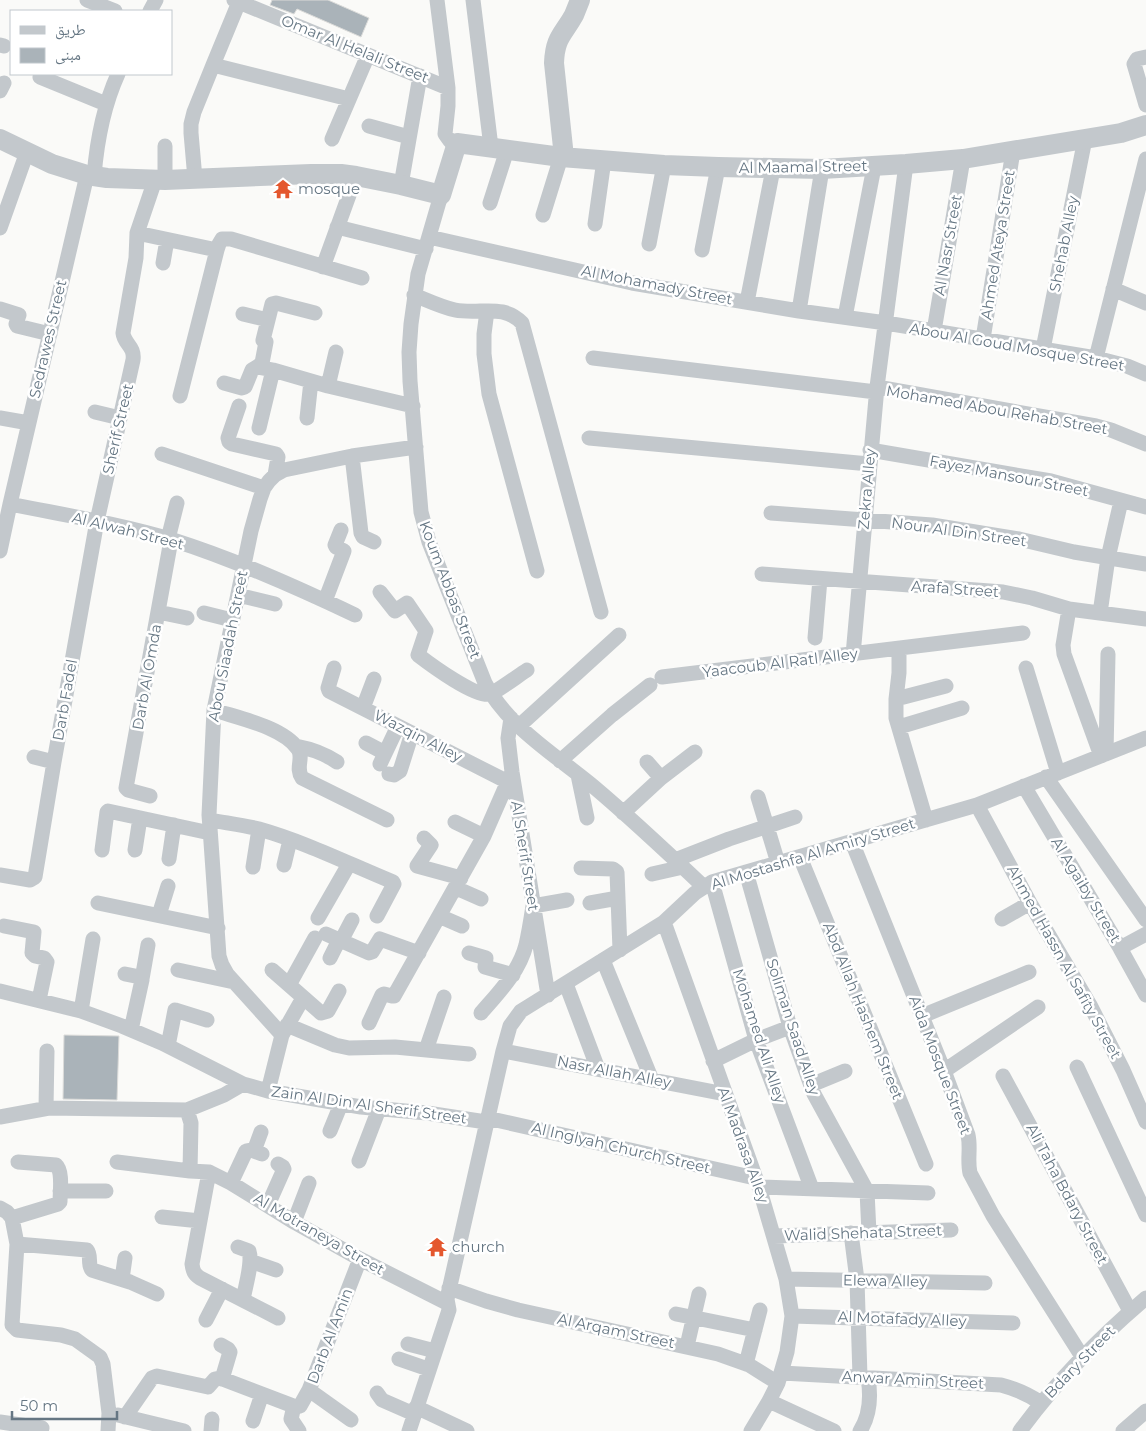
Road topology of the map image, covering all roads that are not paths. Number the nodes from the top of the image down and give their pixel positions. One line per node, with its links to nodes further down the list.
1 (87, 0): 6 (street)
2 (437, 0): 13 (street)
3 (473, 0): 25 (street)
4 (580, 0): 28 (street)
5 (236, 1): 7 (street, Omar Al Helali Street); 9 (street)
6 (112, 10)
7 (368, 55): 11 (street, Omar Al Helali Street); 14 (street)
8 (1146, 57): 16 (street)
9 (212, 64): 14 (street); 40 (street)
10 (118, 75): 15 (street, Sedrawes Street)
11 (420, 76): 13 (street, Omar Al Helali Street); 19 (street)
12 (40, 77): 15 (street)
13 (448, 88): 23 (street)
14 (349, 99): 21 (street)
15 (106, 104): 38 (street, Sedrawes Street)
16 (1146, 105)
17 (369, 126): 19 (street)
18 (1146, 126): 22 (street, Al Maamal Street)
19 (409, 137): 42 (street)
20 (0, 139): 27 (street)
21 (332, 139)
22 (1085, 139): 26 (street, Al Maamal Street); 73 (street, Shehab Alley)
23 (457, 143): 25 (street, Al Maamal Street); 43 (street, Koum Abbas Street)
24 (164, 146): 41 (street)
25 (499, 148): 28 (street, Al Maamal Street); 44 (street)
26 (1013, 151): 29 (street, Al Maamal Street); 72 (street, Ahmed Ateya Street)
27 (27, 152): 38 (street); 48 (street)
28 (563, 157): 31 (street, Al Maamal Street); 45 (street)
29 (963, 159): 33 (street, Al Maamal Street); 70 (street, Al Nasr Street)
30 (1146, 159): 58 (street)
31 (604, 160): 32 (street, Al Maamal Street); 46 (street)
32 (664, 164): 35 (street, Al Maamal Street); 52 (street)
33 (906, 164): 34 (street, Al Maamal Street); 69 (street, Zekra Alley)
34 (874, 166): 37 (street, Al Maamal Street); 67 (street)
35 (718, 167): 36 (street, Al Maamal Street); 54 (street)
36 (773, 169): 37 (street, Al Maamal Street); 60 (street)
37 (822, 169): 64 (street)
38 (91, 176): 41 (street); 71 (street, Sedrawes Street)
39 (356, 176): 40 (street); 42 (street); 47 (street)
40 (195, 179): 41 (street)
41 (160, 180): 49 (street)
42 (401, 184): 43 (street)
43 (441, 194): 51 (street, Koum Abbas Street)
44 (490, 204)
45 (543, 216)
46 (595, 224)
47 (337, 227): 51 (street, Al Mohamady Street); 56 (street)
48 (0, 228)
49 (137, 234): 50 (street); 89 (street, Sherif Street)
50 (167, 240): 53 (street); 55 (street)
51 (428, 243): 59 (street, Koum Abbas Street); 60 (street, Al Mohamady Street)
52 (648, 244)
53 (216, 250): 56 (street); 84 (street)
54 (702, 250)
55 (163, 262)
56 (323, 267): 57 (street)
57 (362, 278)
58 (1113, 289): 61 (street); 76 (street)
59 (414, 295): 63 (street); 86 (street, Koum Abbas Street)
60 (747, 302): 64 (street, Al Mohamady Street)
61 (1146, 303)
62 (0, 309): 71 (street)
63 (487, 311): 115 (street); 125 (street)
64 (799, 311): 67 (street, Al Mohamady Street)
65 (315, 313): 68 (street)
66 (243, 314): 68 (street)
67 (844, 317): 69 (street, Al Mohamady Street)
68 (268, 320): 77 (street)
69 (886, 323): 70 (street, Abou Al Goud Mosque Street); 83 (street, Zekra Alley)
70 (934, 331): 72 (street, Abou Al Goud Mosque Street)
71 (50, 334): 91 (street, Sedrawes Street)
72 (983, 339): 73 (street, Abou Al Goud Mosque Street)
73 (1043, 349): 76 (street, Abou Al Goud Mosque Street)
74 (336, 352): 82 (street)
75 (594, 358): 83 (street, Mohamed Abou Rehab Street)
76 (1096, 358): 79 (street, Abou Al Goud Mosque Street)
77 (258, 367): 78 (street); 81 (street)
78 (273, 370): 80 (street); 92 (street)
79 (1146, 374)
80 (311, 381): 82 (street); 90 (street)
81 (224, 383)
82 (328, 386): 86 (street)
83 (876, 390): 94 (street, Mohamed Abou Rehab Street); 98 (street, Zekra Alley)
84 (180, 396)
85 (239, 406): 99 (street)
86 (413, 406): 95 (street, Koum Abbas Street)
87 (95, 412): 89 (street)
88 (0, 418): 91 (street)
89 (120, 418): 107 (street, Sherif Street)
90 (307, 418)
91 (29, 423): 101 (street, Sedrawes Street)
92 (258, 428)
93 (589, 438): 98 (street, Fayez Mansour Street)
94 (1146, 444)
95 (416, 447): 97 (street, Abou Siaadah Street); 143 (street, Koum Abbas Street)
96 (162, 454): 100 (street)
97 (352, 456): 99 (street, Abou Siaadah Street); 110 (street)
98 (870, 457): 102 (street, Fayez Mansour Street); 106 (street, Zekra Alley)
99 (275, 475): 100 (street, Abou Siaadah Street)
100 (264, 488): 114 (street, Abou Siaadah Street)
101 (7, 498): 107 (street, Al Alwah Street); 111 (street, Sedrawes Street)
102 (1121, 500): 104 (street, Fayez Mansour Street); 112 (street)
103 (177, 503): 109 (street, Darb Al Omda)
104 (1146, 507)
105 (771, 513): 106 (street, Nour Al Din Street)
106 (864, 520): 112 (street, Nour Al Din Street); 118 (street, Zekra Alley)
107 (97, 521): 109 (street, Al Alwah Street); 159 (street, Darb Fadel)
108 (341, 530): 121 (street)
109 (169, 539): 114 (street, Al Alwah Street); 124 (street, Darb Al Omda)
110 (374, 542)
111 (0, 551)
112 (1108, 558): 113 (street, Nour Al Din Street); 127 (street)
113 (1146, 564)
114 (244, 565): 120 (street, Abou Siaadah Street); 121 (street, Al Alwah Street)
115 (537, 571)
116 (762, 574): 117 (street, Arafa Street)
117 (820, 579): 118 (street, Arafa Street); 134 (street)
118 (859, 582): 123 (street, Arafa Street); 136 (street, Zekra Alley)
119 (380, 592): 143 (street)
120 (238, 595): 122 (street); 130 (street, Abou Siaadah Street)
121 (325, 601): 128 (street, Al Alwah Street)
122 (275, 604)
123 (1069, 608): 127 (street, Arafa Street); 156 (street)
124 (158, 612): 129 (street); 168 (street, Darb Al Omda)
125 (601, 612)
126 (204, 613): 130 (street)
127 (1100, 613): 131 (street, Arafa Street)
128 (355, 616)
129 (187, 618)
130 (232, 620): 147 (street, Abou Siaadah Street)
131 (1146, 620)
132 (1023, 633): 135 (street, Yaacoub Al Ratl Alley)
133 (620, 635): 148 (street)
134 (815, 638)
135 (899, 649): 136 (street, Yaacoub Al Ratl Alley); 144 (street)
136 (853, 654): 158 (street, Yaacoub Al Ratl Alley)
137 (1108, 654): 156 (street)
138 (334, 668): 145 (street, Wazqin Alley)
139 (1026, 668): 164 (street)
140 (527, 670): 143 (street)
141 (374, 679): 145 (street)
142 (946, 686): 144 (street)
143 (491, 694): 148 (street, Koum Abbas Street)
144 (896, 699): 150 (street)
145 (363, 708): 149 (street, Wazqin Alley)
146 (962, 708): 150 (street)
147 (214, 710): 154 (street); 180 (street, Abou Siaadah Street)
148 (515, 722): 158 (street, Koum Abbas Street); 165 (street, Al Sherif Street)
149 (398, 726): 151 (street, Wazqin Alley); 162 (street)
150 (899, 727): 176 (street)
151 (412, 733): 162 (street); 165 (street, Wazqin Alley)
152 (1146, 738): 156 (street, Al Mostashfa Al Amiry Street)
153 (366, 742): 162 (street)
154 (296, 746): 160 (street); 175 (street)
155 (695, 752): 166 (street)
156 (1103, 755): 164 (street, Al Mostashfa Al Amiry Street)
157 (34, 757): 159 (street)
158 (560, 761): 163 (street, Koum Abbas Street)
159 (54, 762): 198 (street, Darb Fadel)
160 (338, 762)
161 (647, 762): 166 (street)
162 (385, 764)
163 (578, 775): 171 (street, Koum Abbas Street); 174 (street)
164 (1052, 775): 167 (street, Al Mostashfa Al Amiry Street); 215 (street)
165 (510, 777): 182 (street); 208 (street, Al Sherif Street)
166 (661, 778): 171 (street)
167 (1024, 786): 170 (street, Al Mostashfa Al Amiry Street); 224 (street, Al Agaiby Street)
168 (150, 796)
169 (758, 797): 179 (street)
170 (977, 805): 176 (street, Al Mostashfa Al Amiry Street); 207 (street, Ahmed Hassn Al Safity Street)
171 (623, 813): 192 (street, Koum Abbas Street)
172 (795, 817): 179 (street)
173 (140, 818): 178 (street); 186 (street); 187 (street)
174 (587, 818)
175 (387, 820)
176 (926, 820): 185 (street, Al Mostashfa Al Amiry Street)
177 (455, 822): 182 (street)
178 (174, 825): 180 (street); 189 (street)
179 (767, 826): 190 (street); 192 (street)
180 (210, 827): 181 (street); 219 (street, Abou Siaadah Street)
181 (259, 830): 184 (street); 194 (street)
182 (484, 836): 199 (street)
183 (424, 838): 199 (street)
184 (290, 840): 191 (street); 193 (street)
185 (852, 842): 188 (street, Al Mostashfa Al Amiry Street); 249 (street, Aida Mosque Street)
186 (102, 850)
187 (135, 850)
188 (800, 857): 190 (street, Al Mostashfa Al Amiry Street); 285 (street, Abd Allah Hashem Street)
189 (169, 859)
190 (778, 863): 196 (street, Al Mostashfa Al Amiry Street)
191 (349, 864): 210 (street); 212 (street)
192 (679, 864): 197 (street); 200 (street, Koum Abbas Street)
193 (284, 865)
194 (253, 867)
195 (581, 868): 202 (street)
196 (746, 872): 200 (street, Al Mostashfa Al Amiry Street); 252 (street, Soliman Saad Alley)
197 (652, 874)
198 (0, 875)
199 (458, 883): 203 (street); 211 (street)
200 (708, 884): 216 (street, Al Mostashfa Al Amiry Street); 255 (street, Mohamed Ali Alley)
201 (168, 886): 209 (street)
202 (618, 898): 206 (street); 225 (street)
203 (481, 899)
204 (567, 900): 208 (street)
205 (98, 903): 209 (street)
206 (590, 903)
207 (1030, 903): 213 (street); 278 (street, Ahmed Hassn Al Safity Street)
208 (533, 906): 234 (street); 241 (street, Al Sherif Street)
209 (159, 915): 219 (street)
210 (376, 916)
211 (440, 916): 218 (street); 226 (street)
212 (318, 918)
213 (1002, 919)
214 (352, 920): 222 (street)
215 (1146, 920)
216 (664, 922): 225 (street, Al Mostashfa Al Amiry Street); 261 (street, Al Madrasa Alley)
217 (4, 926): 245 (street)
218 (462, 926)
219 (218, 928): 236 (street, Abou Siaadah Street)
220 (1146, 934): 224 (street)
221 (93, 938): 247 (street)
222 (330, 938): 226 (street); 228 (street); 228 (street)
223 (148, 945): 235 (street)
224 (1120, 948): 242 (street, Al Agaiby Street)
225 (620, 950): 229 (street, Al Mostashfa Al Amiry Street)
226 (419, 953): 251 (street)
227 (469, 953): 234 (street)
228 (306, 954): 238 (street)
229 (603, 960): 237 (street, Al Mostashfa Al Amiry Street); 267 (street)
230 (178, 970): 236 (street)
231 (272, 970): 238 (street)
232 (1029, 972): 249 (street)
233 (125, 974): 235 (street)
234 (513, 975): 248 (street)
235 (142, 979): 253 (street)
236 (234, 982): 254 (street, Abou Siaadah Street)
237 (566, 984): 241 (street, Al Mostashfa Al Amiry Street); 263 (street)
238 (289, 985): 244 (street)
239 (0, 991): 245 (street, Zain Al Din Al Sherif Street)
240 (338, 991): 244 (street)
241 (548, 995): 259 (street, Al Mostashfa Al Amiry Street)
242 (1146, 995)
243 (444, 997): 257 (street)
244 (304, 998): 254 (street)
245 (39, 1000): 247 (street, Zain Al Din Al Sherif Street)
246 (1038, 1007): 265 (street)
247 (81, 1011): 253 (street, Zain Al Din Al Sherif Street)
248 (481, 1013)
249 (922, 1016): 265 (street, Aida Mosque Street)
250 (207, 1020): 256 (street)
251 (369, 1023)
252 (790, 1027): 255 (street); 269 (street, Soliman Saad Alley)
253 (131, 1030): 256 (street, Zain Al Din Al Sherif Street)
254 (284, 1030): 257 (street); 270 (street)
255 (756, 1040): 261 (street); 291 (street, Mohamed Ali Alley)
256 (168, 1046): 268 (street, Zain Al Din Al Sherif Street)
257 (426, 1050): 260 (street)
258 (47, 1051): 273 (street)
259 (503, 1051): 263 (street, Nasr Allah Alley); 277 (street, Al Mostashfa Al Amiry Street)
260 (468, 1054)
261 (713, 1061): 271 (street, Al Madrasa Alley)
262 (1077, 1067): 298 (street)
263 (598, 1069): 267 (street, Nasr Allah Alley)
264 (845, 1071): 269 (street)
265 (944, 1071): 338 (street, Aida Mosque Street)
266 (1004, 1076): 324 (street, Ali Taha Bdary Street)
267 (652, 1080): 271 (street, Nasr Allah Alley)
268 (243, 1084): 270 (street, Zain Al Din Al Sherif Street); 275 (street)
269 (811, 1085): 294 (street, Soliman Saad Alley)
270 (268, 1091): 272 (street, Zain Al Din Al Sherif Street)
271 (725, 1094): 288 (street, Al Madrasa Alley)
272 (341, 1104): 274 (street, Zain Al Din Al Sherif Street); 279 (street)
273 (46, 1108): 275 (street); 276 (street)
274 (379, 1109): 277 (street, Zain Al Din Al Sherif Street); 281 (street)
275 (187, 1110): 286 (street)
276 (0, 1117)
277 (487, 1120): 288 (street, Al Inglyah Church Street); 316 (street, Al Mostashfa Al Amiry Street)
278 (1146, 1122)
279 (330, 1130)
280 (261, 1132): 289 (street)
281 (359, 1161)
282 (18, 1162): 292 (street)
283 (117, 1162): 286 (street, Al Motraneya Street)
284 (278, 1164): 296 (street)
285 (926, 1164)
286 (190, 1171): 287 (street, Al Motraneya Street)
287 (209, 1172): 289 (street, Al Motraneya Street); 300 (street)
288 (757, 1182): 291 (street, Al Inglyah Church Street); 305 (street, Al Madrasa Alley)
289 (230, 1183): 296 (street, Al Motraneya Street)
290 (310, 1183): 301 (street)
291 (812, 1189): 294 (street, Al Inglyah Church Street)
292 (60, 1191): 293 (street); 297 (street)
293 (106, 1191)
294 (867, 1191): 295 (street, Al Inglyah Church Street); 304 (street, Soliman Saad Alley)
295 (928, 1193)
296 (268, 1206): 301 (street, Al Motraneya Street)
297 (6, 1213): 306 (street)
298 (1146, 1215)
299 (162, 1217): 300 (street)
300 (200, 1221): 317 (street)
301 (294, 1222): 309 (street, Al Motraneya Street)
302 (951, 1230): 304 (street, Walid Shehata Street)
303 (851, 1233): 304 (street, Walid Shehata Street); 305 (street, Walid Shehata Street); 314 (street)
304 (869, 1233)
305 (774, 1236): 313 (street, Al Madrasa Alley)
306 (17, 1244): 312 (street); 331 (street)
307 (238, 1247): 310 (street)
308 (125, 1258): 312 (street)
309 (360, 1259): 322 (street, Al Motraneya Street); 345 (street, Darb Al Amin)
310 (250, 1261): 311 (street); 321 (street)
311 (276, 1270)
312 (122, 1279): 318 (street)
313 (786, 1279): 314 (street, Elewa Alley); 326 (street, Al Madrasa Alley)
314 (857, 1280): 315 (street, Elewa Alley); 329 (street)
315 (985, 1283)
316 (449, 1288): 322 (street, Al Mostashfa Al Amiry Street); 336 (street, Al Arqam Street)
317 (222, 1289): 321 (street); 330 (street)
318 (157, 1294)
319 (699, 1294): 327 (street)
320 (1146, 1298): 324 (street, Bdary Street)
321 (243, 1300): 328 (street)
322 (447, 1304): 337 (street, Al Mostashfa Al Amiry Street)
323 (760, 1310): 333 (street)
324 (1130, 1312): 338 (street, Bdary Street)
325 (676, 1314): 327 (street)
326 (792, 1316): 329 (street, Al Motafady Alley); 343 (street, Al Madrasa Alley)
327 (694, 1317): 333 (street); 336 (street)
328 (278, 1318)
329 (858, 1318): 332 (street, Al Motafady Alley); 342 (street)
330 (206, 1320)
331 (6, 1321): 353 (street)
332 (1012, 1323)
333 (755, 1330): 340 (street)
334 (408, 1344): 337 (street)
335 (221, 1345): 344 (street)
336 (687, 1346): 340 (street, Al Arqam Street)
337 (435, 1351): 341 (street, Al Mostashfa Al Amiry Street)
338 (1083, 1358): 349 (street, Bdary Street)
339 (399, 1359): 341 (street)
340 (746, 1364): 343 (street, Al Arqam Street)
341 (428, 1369): 351 (street, Al Mostashfa Al Amiry Street)
342 (864, 1377): 343 (street, Anwar Amin Street); 349 (street, Anwar Amin Street); 368 (street)
343 (780, 1378): 348 (street, Al Madrasa Alley)
344 (222, 1379): 347 (street); 354 (street)
345 (309, 1390): 350 (street, Darb Al Amin); 355 (street)
346 (377, 1392): 351 (street)
347 (262, 1394): 350 (street); 357 (street)
348 (769, 1401): 358 (street); 366 (street, Al Madrasa Alley)
349 (1041, 1403): 369 (street, Bdary Street)
350 (294, 1406): 363 (street)
351 (415, 1410): 364 (street, Al Mostashfa Al Amiry Street); 365 (street)
352 (1146, 1411): 370 (street)
353 (109, 1413): 354 (street); 361 (street)
354 (125, 1417): 360 (street)
355 (351, 1420)
356 (0, 1422): 359 (street)
357 (253, 1422)
358 (803, 1425): 367 (street)
359 (42, 1428)
360 (167, 1429): 362 (street)
361 (108, 1431)
362 (184, 1431)
363 (299, 1431)
364 (409, 1431)
365 (467, 1431)
366 (751, 1431)
367 (834, 1431)
368 (860, 1431)
369 (1020, 1431)
370 (1123, 1431)

